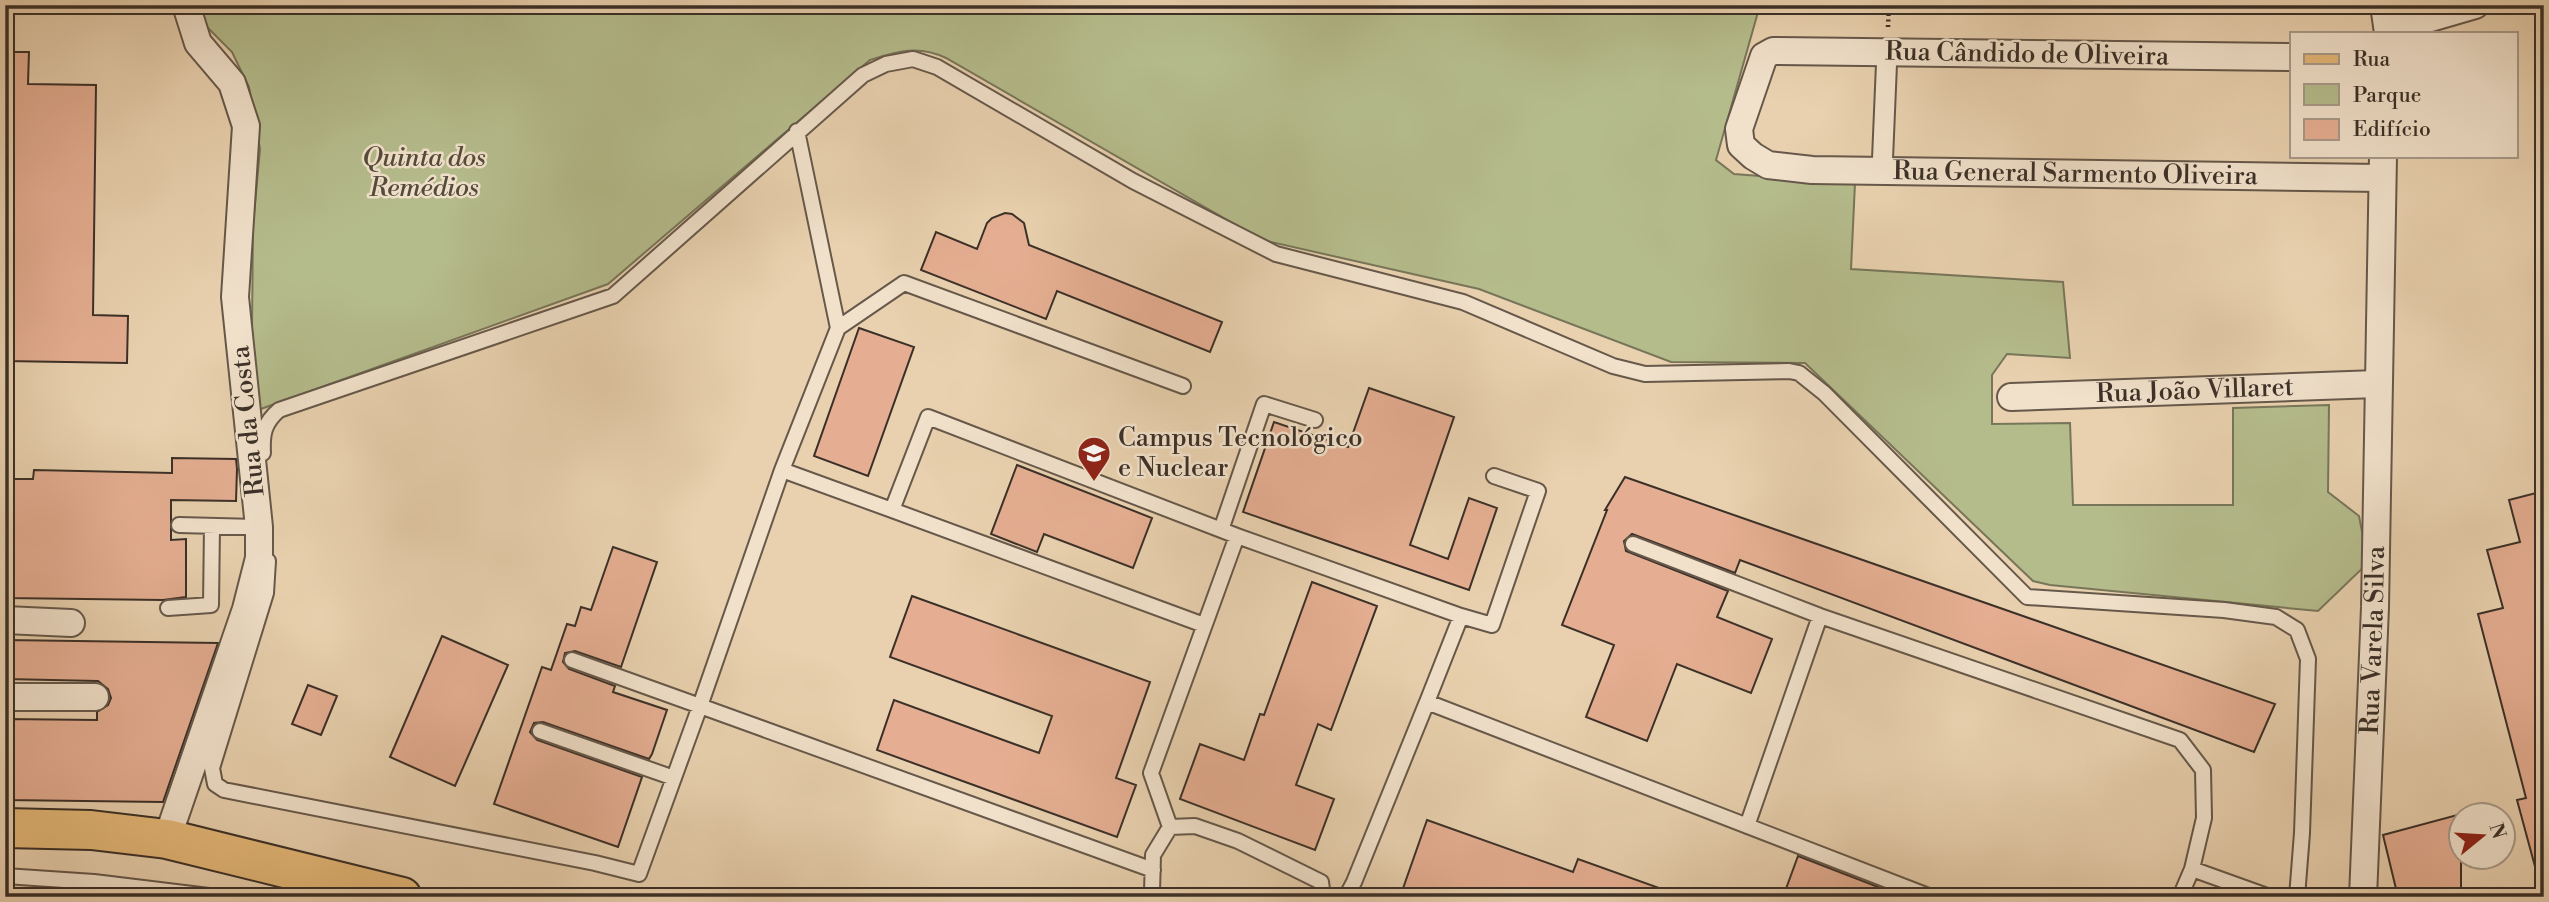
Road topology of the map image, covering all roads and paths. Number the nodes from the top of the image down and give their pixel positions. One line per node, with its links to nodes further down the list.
1 (186, 5): 20 (street, Rua da Costa)
2 (2475, 5): 3 (street)
3 (2387, 23)
4 (1887, 52): 5 (street, Rua Cândido de Oliveira); 6 (street, Rua Cândido de Oliveira); 9 (street)
5 (1765, 56): 9 (street, Rua General Sarmento Oliveira)
6 (2290, 57)
7 (797, 131): 10 (lane); 36 (lane); 52 (lane)
8 (2382, 167): 9 (street, Rua General Sarmento Oliveira); 11 (street, Rua Varela Silva)
9 (1882, 171)
10 (838, 328): 12 (lane); 15 (lane)
11 (2377, 383): 13 (street, Rua João Villaret); 53 (street, Rua Varela Silva)
12 (1183, 386)
13 (2011, 397)
14 (1315, 420): 21 (lane)
15 (782, 470): 17 (lane); 34 (lane)
16 (1494, 476): 25 (lane)
17 (892, 510): 21 (lane); 29 (lane)
18 (180, 526): 19 (lane)
19 (212, 526): 20 (lane); 24 (lane)
20 (259, 527): 40 (street, Rua da Costa)
21 (1221, 530): 22 (lane)
22 (1237, 536): 25 (lane); 29 (lane)
23 (1633, 544): 26 (lane)
24 (167, 608)
25 (1461, 616): 33 (lane)
26 (1820, 616): 37 (lane); 41 (lane)
27 (5, 620): 28 (street)
28 (71, 623)
29 (1204, 625): 38 (lane)
30 (572, 660): 34 (lane)
31 (5, 697): 32 (street)
32 (95, 697)
33 (1427, 702): 37 (lane); 48 (lane)
34 (701, 706): 36 (lane); 42 (lane)
35 (541, 731): 36 (lane)
36 (674, 778)
37 (1747, 826): 49 (lane)
38 (1170, 827): 42 (lane); 44 (lane)
39 (5, 828): 40 (main road)
40 (167, 839): 46 (main road)
41 (2192, 869): 50 (lane); 51 (lane)
42 (1153, 870): 47 (lane)
43 (5, 876): 45 (lane)
44 (1322, 889): 48 (lane)
45 (217, 897)
46 (402, 897)
47 (1155, 897)
48 (1344, 897)
49 (1931, 897)
50 (2180, 897)
51 (2270, 897)
52 (2297, 897)
53 (2363, 897)

